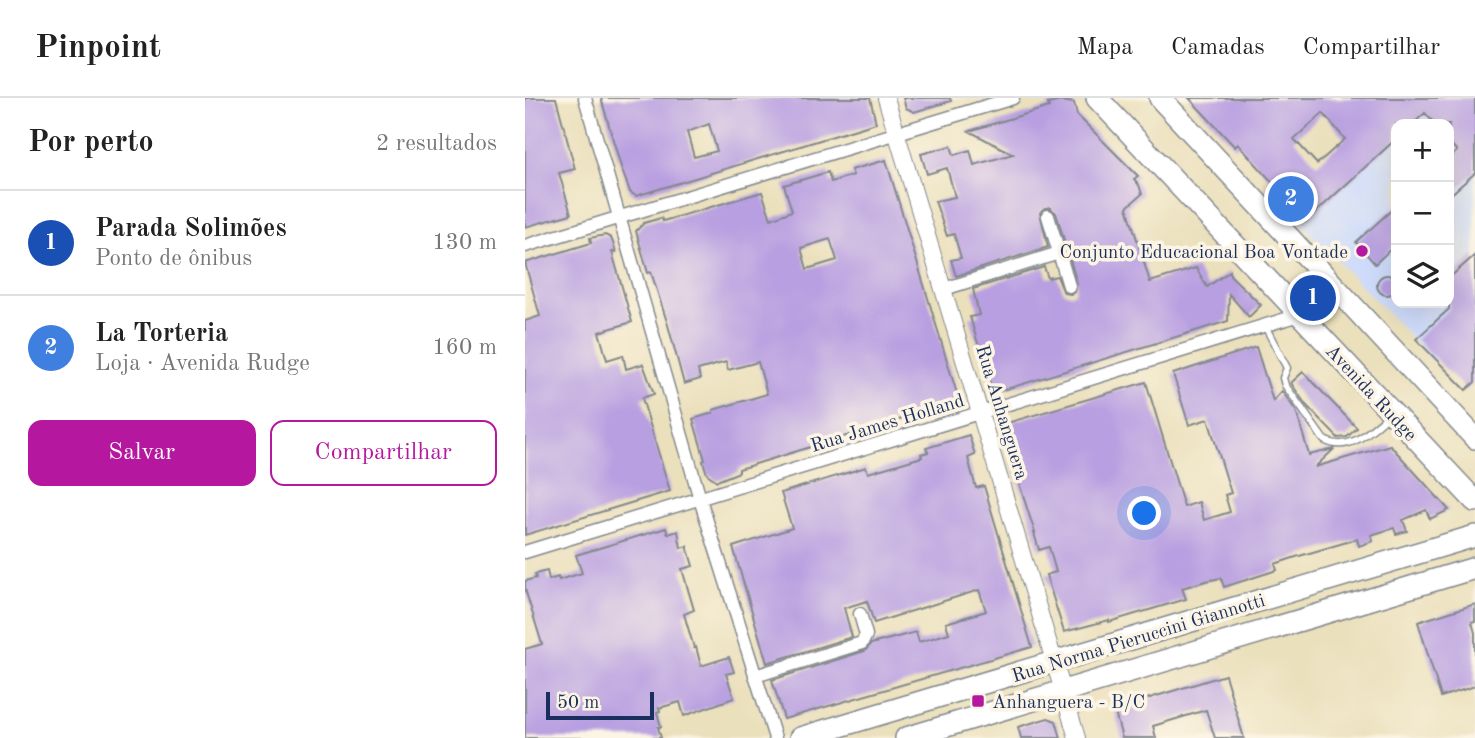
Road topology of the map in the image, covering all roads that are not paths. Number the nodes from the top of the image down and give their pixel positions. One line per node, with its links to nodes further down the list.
1 (585, 98): 8 (street)
2 (886, 98): 6 (street, Rua Anhanguera)
3 (1013, 98): 6 (street)
4 (1097, 98): 13 (main road, Avenida Rudge)
5 (1160, 98): 17 (main road)
6 (897, 133): 8 (street); 12 (street, Rua Anhanguera)
7 (1048, 216): 10 (street)
8 (619, 218): 9 (street); 18 (street)
9 (525, 246)
10 (1059, 253): 11 (street); 12 (street)
11 (1069, 286)
12 (944, 289): 15 (street, Rua Anhanguera)
13 (1299, 315): 14 (street, Rua James Holland); 16 (main road, Avenida Rudge)
14 (1265, 326): 15 (street, Rua James Holland); 16 (lane)
15 (981, 413): 18 (street, Rua James Holland); 24 (street, Rua Anhanguera)
16 (1392, 413): 19 (main road, Avenida Rudge)
17 (1475, 438)
18 (700, 499): 21 (street, Rua James Holland); 25 (street)
19 (1475, 501)
20 (1475, 536): 24 (main road, Rua Norma Pieruccini Giannotti)
21 (525, 552)
22 (1475, 568): 26 (main road, Rua Norma Pieruccini Giannotti)
23 (860, 614): 25 (street)
24 (1055, 662): 26 (street, Rua Anhanguera); 28 (main road, Rua Norma Pieruccini Giannotti)
25 (755, 676): 27 (street)
26 (1063, 691): 29 (main road, Rua Norma Pieruccini Giannotti); 30 (street, Rua Anhanguera)
27 (775, 738)
28 (800, 738)
29 (906, 738)
30 (1077, 738)

